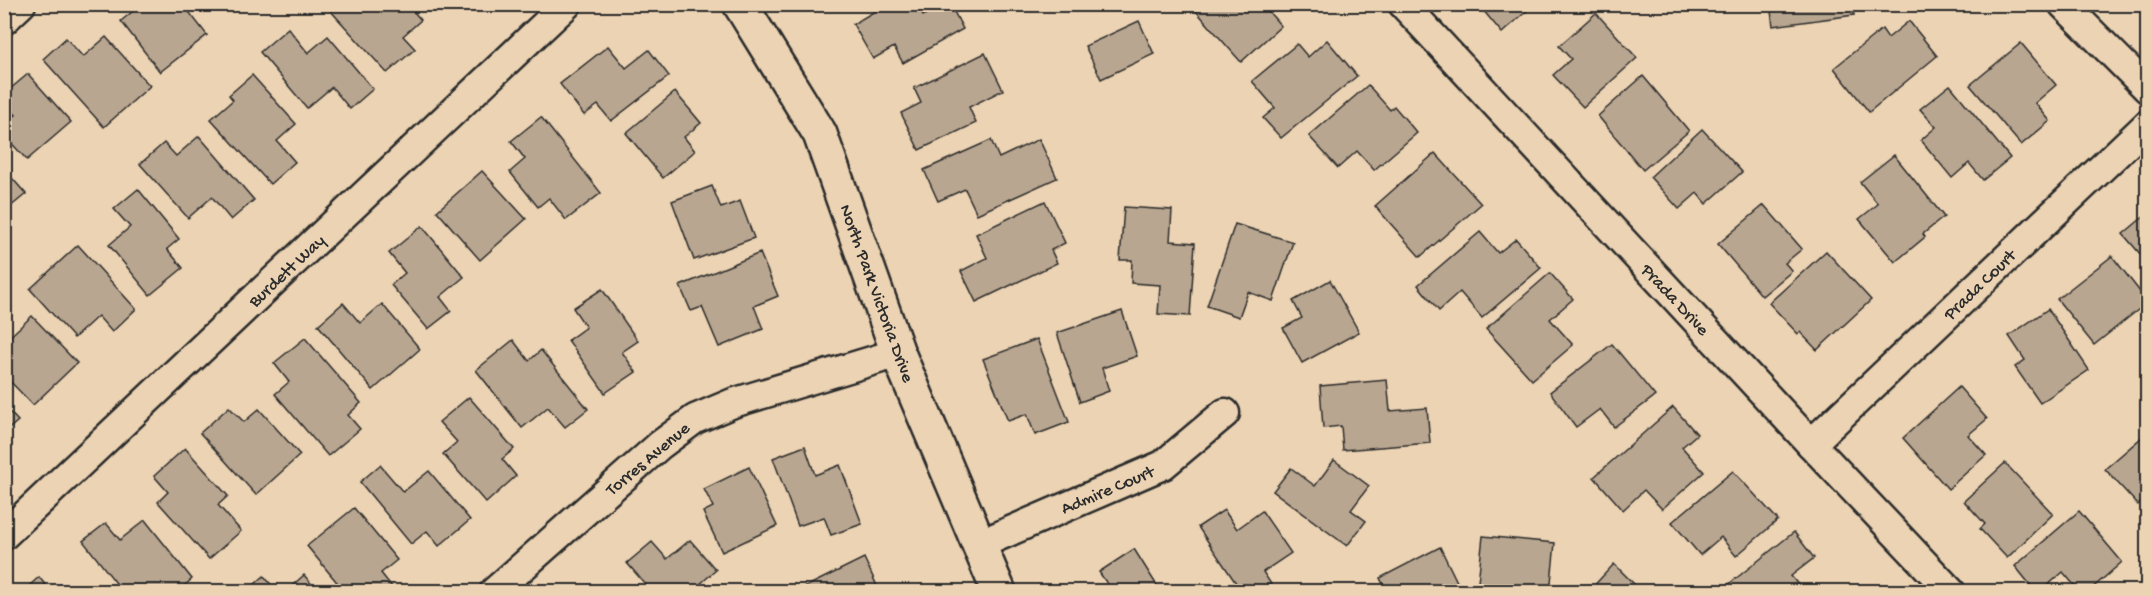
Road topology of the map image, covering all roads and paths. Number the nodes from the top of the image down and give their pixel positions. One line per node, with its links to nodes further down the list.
1 (21, 4): 6 (street)
2 (567, 4): 12 (street, Burdett Way)
3 (740, 4): 9 (main road, North Park Victoria Drive)
4 (1403, 4): 11 (street, Prada Drive)
5 (2062, 4): 7 (street)
6 (4, 20)
7 (2148, 89)
8 (2148, 124): 11 (street, Prada Court)
9 (898, 353): 13 (main road, North Park Victoria Drive); 14 (street, Torres Avenue)
10 (1225, 413): 13 (street, Admire Court)
11 (1811, 444): 16 (street, Prada Drive)
12 (4, 535)
13 (978, 545): 15 (main road, North Park Victoria Drive)
14 (494, 591)
15 (999, 591)
16 (1951, 591)

